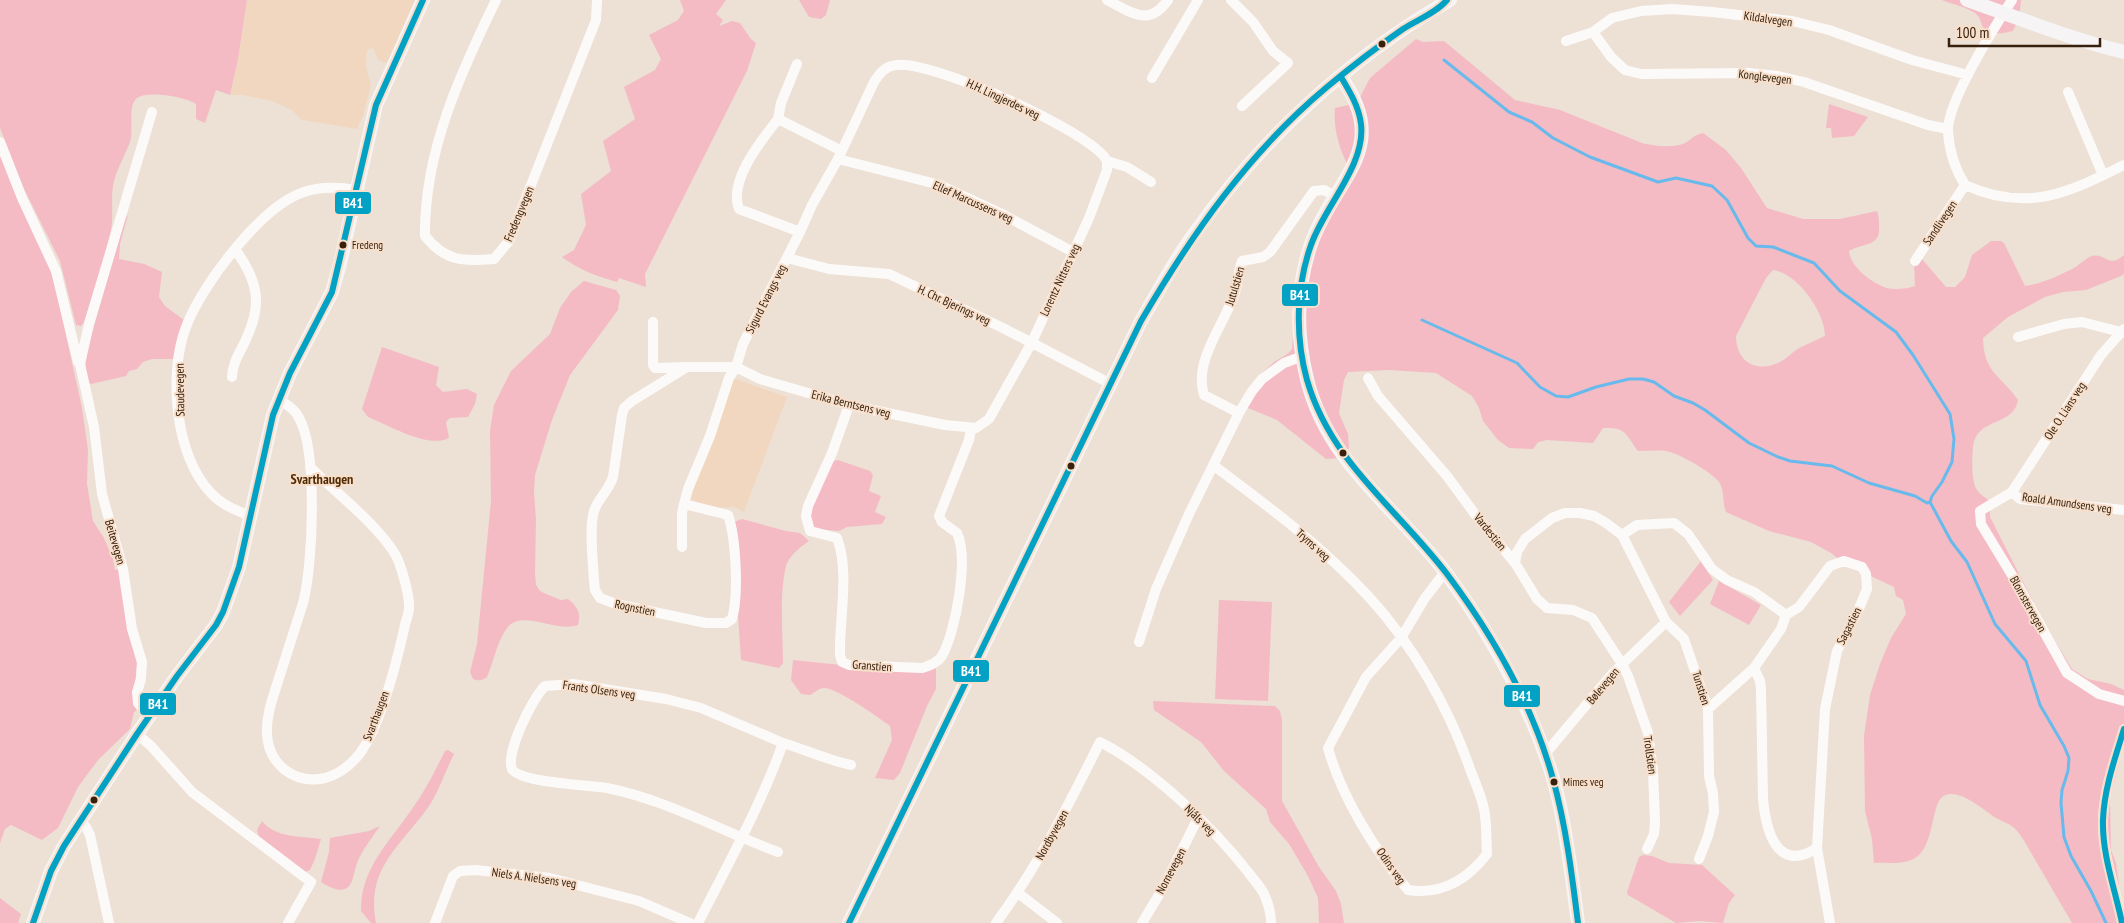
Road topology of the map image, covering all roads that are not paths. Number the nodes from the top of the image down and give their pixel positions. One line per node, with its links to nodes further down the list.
1 (423, 0): 32 (street)
2 (496, 0): 3 (street, Fredengvegen)
3 (597, 0)
4 (1107, 0): 5 (street)
5 (1168, 0)
6 (1198, 0): 19 (street)
7 (1231, 0): 21 (street)
8 (1448, 0): 18 (street)
9 (1967, 0): 11 (street)
10 (2012, 0): 11 (street)
11 (2004, 13): 14 (street); 17 (street)
12 (1593, 32): 13 (street, Kildalvegen); 17 (street, Kildalvegen); 24 (street, Konglevegen)
13 (1566, 41)
14 (2124, 52)
15 (797, 64): 23 (street)
16 (886, 68): 26 (street, Sigurd Evangs veg); 27 (street, H.H. Lingjerdes veg)
17 (1968, 75): 24 (street)
18 (1342, 76): 33 (street); 49 (street)
19 (1152, 78)
20 (2068, 92): 29 (street)
21 (1242, 106)
22 (152, 112): 44 (street, Beitevegen)
23 (778, 119): 26 (street); 34 (street)
24 (1948, 129): 31 (street)
25 (0, 142): 44 (street, Beitevegen)
26 (839, 154): 34 (street, Sigurd Evangs veg); 36 (street, Ellef Marcussens veg)
27 (1107, 161): 30 (street); 36 (street, Lorentz Nitters veg)
28 (2124, 165): 29 (street)
29 (2103, 175): 31 (street)
30 (1151, 182)
31 (1965, 185): 38 (street, Sandlivegen)
32 (356, 190): 35 (street, Staudevegen); 50 (street)
33 (1335, 196): 43 (street); 52 (street, Jutulstien)
34 (800, 232): 37 (street, Sigurd Evangs veg)
35 (235, 250): 47 (street); 59 (street, Staudevegen)
36 (1073, 252): 42 (street, Lorentz Nitters veg)
37 (787, 258): 42 (street, H. Chr. Bjerings veg); 46 (street, Sigurd Evangs veg)
38 (1916, 262)
39 (653, 322): 45 (street)
40 (2123, 331): 41 (street, Ole O. Lians veg); 56 (street, Ole O. Lians veg)
41 (2018, 337)
42 (1032, 342): 49 (street, H. Chr. Bjerings veg); 53 (street, Lorentz Nitters veg)
43 (1303, 356): 52 (street); 63 (street)
44 (80, 364): 72 (street, Beitevegen)
45 (687, 366): 46 (street); 57 (street, Rognstien)
46 (736, 367): 51 (street, Erika Berntsens veg); 57 (street)
47 (232, 377)
48 (1368, 378): 62 (street, Vardestien)
49 (1111, 384): 93 (street)
50 (278, 399): 55 (street, Svarthaugen); 59 (street)
51 (849, 405): 53 (street, Erika Berntsens veg); 53 (street, Granstien)
52 (1239, 412): 54 (street)
53 (971, 429)
54 (1213, 465): 66 (street, Tryms veg); 67 (street)
55 (310, 466): 55 (street, Svarthaugen)
56 (2012, 492): 58 (street, Roald Amundsens veg); 70 (street, Blomstervegen)
57 (684, 504): 61 (street)
58 (2124, 510)
59 (250, 516): 72 (street)
60 (1622, 535): 62 (street, Tunstien); 64 (street); 65 (street, Tunstien)
61 (682, 547)
62 (1515, 563): 68 (street, Vardestien)
63 (1445, 572): 66 (street, Odins veg); 77 (street)
64 (1786, 615): 69 (street, Sagastien); 82 (street, Sagastien)
65 (1666, 622): 68 (street, Bølevegen); 71 (street, Tunstien)
66 (1401, 638): 66 (street, Odins veg)
67 (1139, 642)
68 (1622, 664): 77 (street, Bølevegen); 83 (street, Trollstien)
69 (1754, 668): 71 (street, Sagastien); 82 (street)
70 (2124, 701)
71 (1708, 709): 85 (street, Tunstien)
72 (151, 714): 74 (street)
73 (2124, 729): 100 (street)
74 (137, 734): 80 (street); 89 (street)
75 (1100, 742): 79 (street, Njåls veg); 86 (street, Nordbyvegen)
76 (782, 743): 78 (street, Frants Olsens veg); 81 (street); 81 (street, Frants Olsens veg)
77 (1545, 754): 98 (street)
78 (852, 765)
79 (1198, 818): 96 (street, Nornevegen); 97 (street, Njåls veg)
80 (80, 822): 87 (street); 88 (street)
81 (741, 838): 84 (street, Frants Olsens veg); 92 (street)
82 (1817, 848): 99 (street, Sagastien)
83 (1647, 849)
84 (778, 852)
85 (1699, 859)
86 (1018, 893): 94 (street, Nordbyvegen); 95 (street)
87 (33, 923)
88 (109, 923)
89 (288, 923)
90 (435, 923): 91 (street, Niels A. Nielsens veg)
91 (690, 923)
92 (698, 923)
93 (849, 923)
94 (996, 923)
95 (1057, 923)
96 (1142, 923)
97 (1271, 923)
98 (1578, 923)
99 (1830, 923)
100 (2122, 923)

